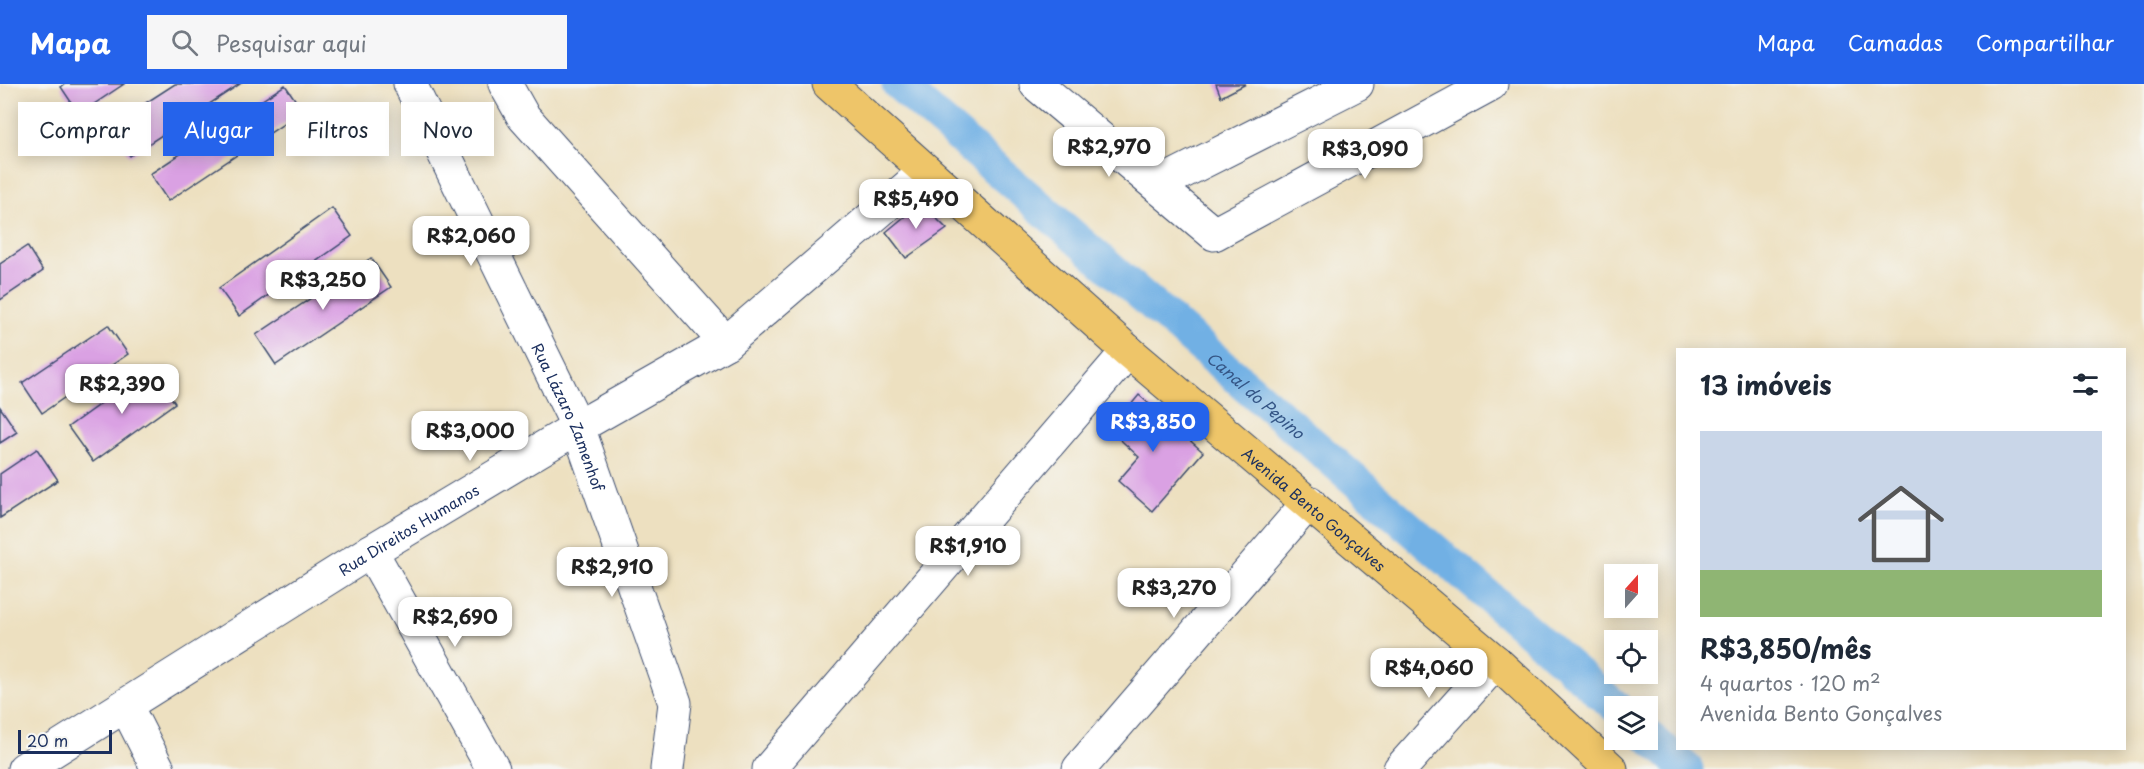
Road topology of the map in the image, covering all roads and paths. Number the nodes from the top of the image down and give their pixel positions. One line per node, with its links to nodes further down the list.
1 (410, 84): 11 (street, Rua Lázaro Zamenhof)
2 (506, 84): 9 (street)
3 (829, 84): 7 (main road, Avenida Bento Gonçalves)
4 (1036, 84): 8 (street)
5 (1358, 84): 8 (street)
6 (1491, 84): 8 (street)
7 (926, 171): 9 (street, Rua Direitos Humanos); 10 (main road, Avenida Bento Gonçalves)
8 (1157, 184)
9 (726, 343): 11 (street, Rua Direitos Humanos)
10 (1128, 351): 12 (main road, Avenida Bento Gonçalves); 20 (street)
11 (578, 427): 13 (street, Rua Direitos Humanos); 16 (street, Rua Lázaro Zamenhof)
12 (1309, 502): 14 (main road, Avenida Bento Gonçalves); 21 (street)
13 (371, 551): 15 (street, Rua Direitos Humanos); 19 (street)
14 (1496, 662): 22 (street); 23 (main road, Avenida Bento Gonçalves)
15 (126, 706): 17 (street, Rua Direitos Humanos); 18 (street)
16 (668, 768)
17 (24, 769)
18 (158, 769)
19 (493, 769)
20 (769, 769)
21 (1078, 769)
22 (1400, 769)
23 (1611, 769)

